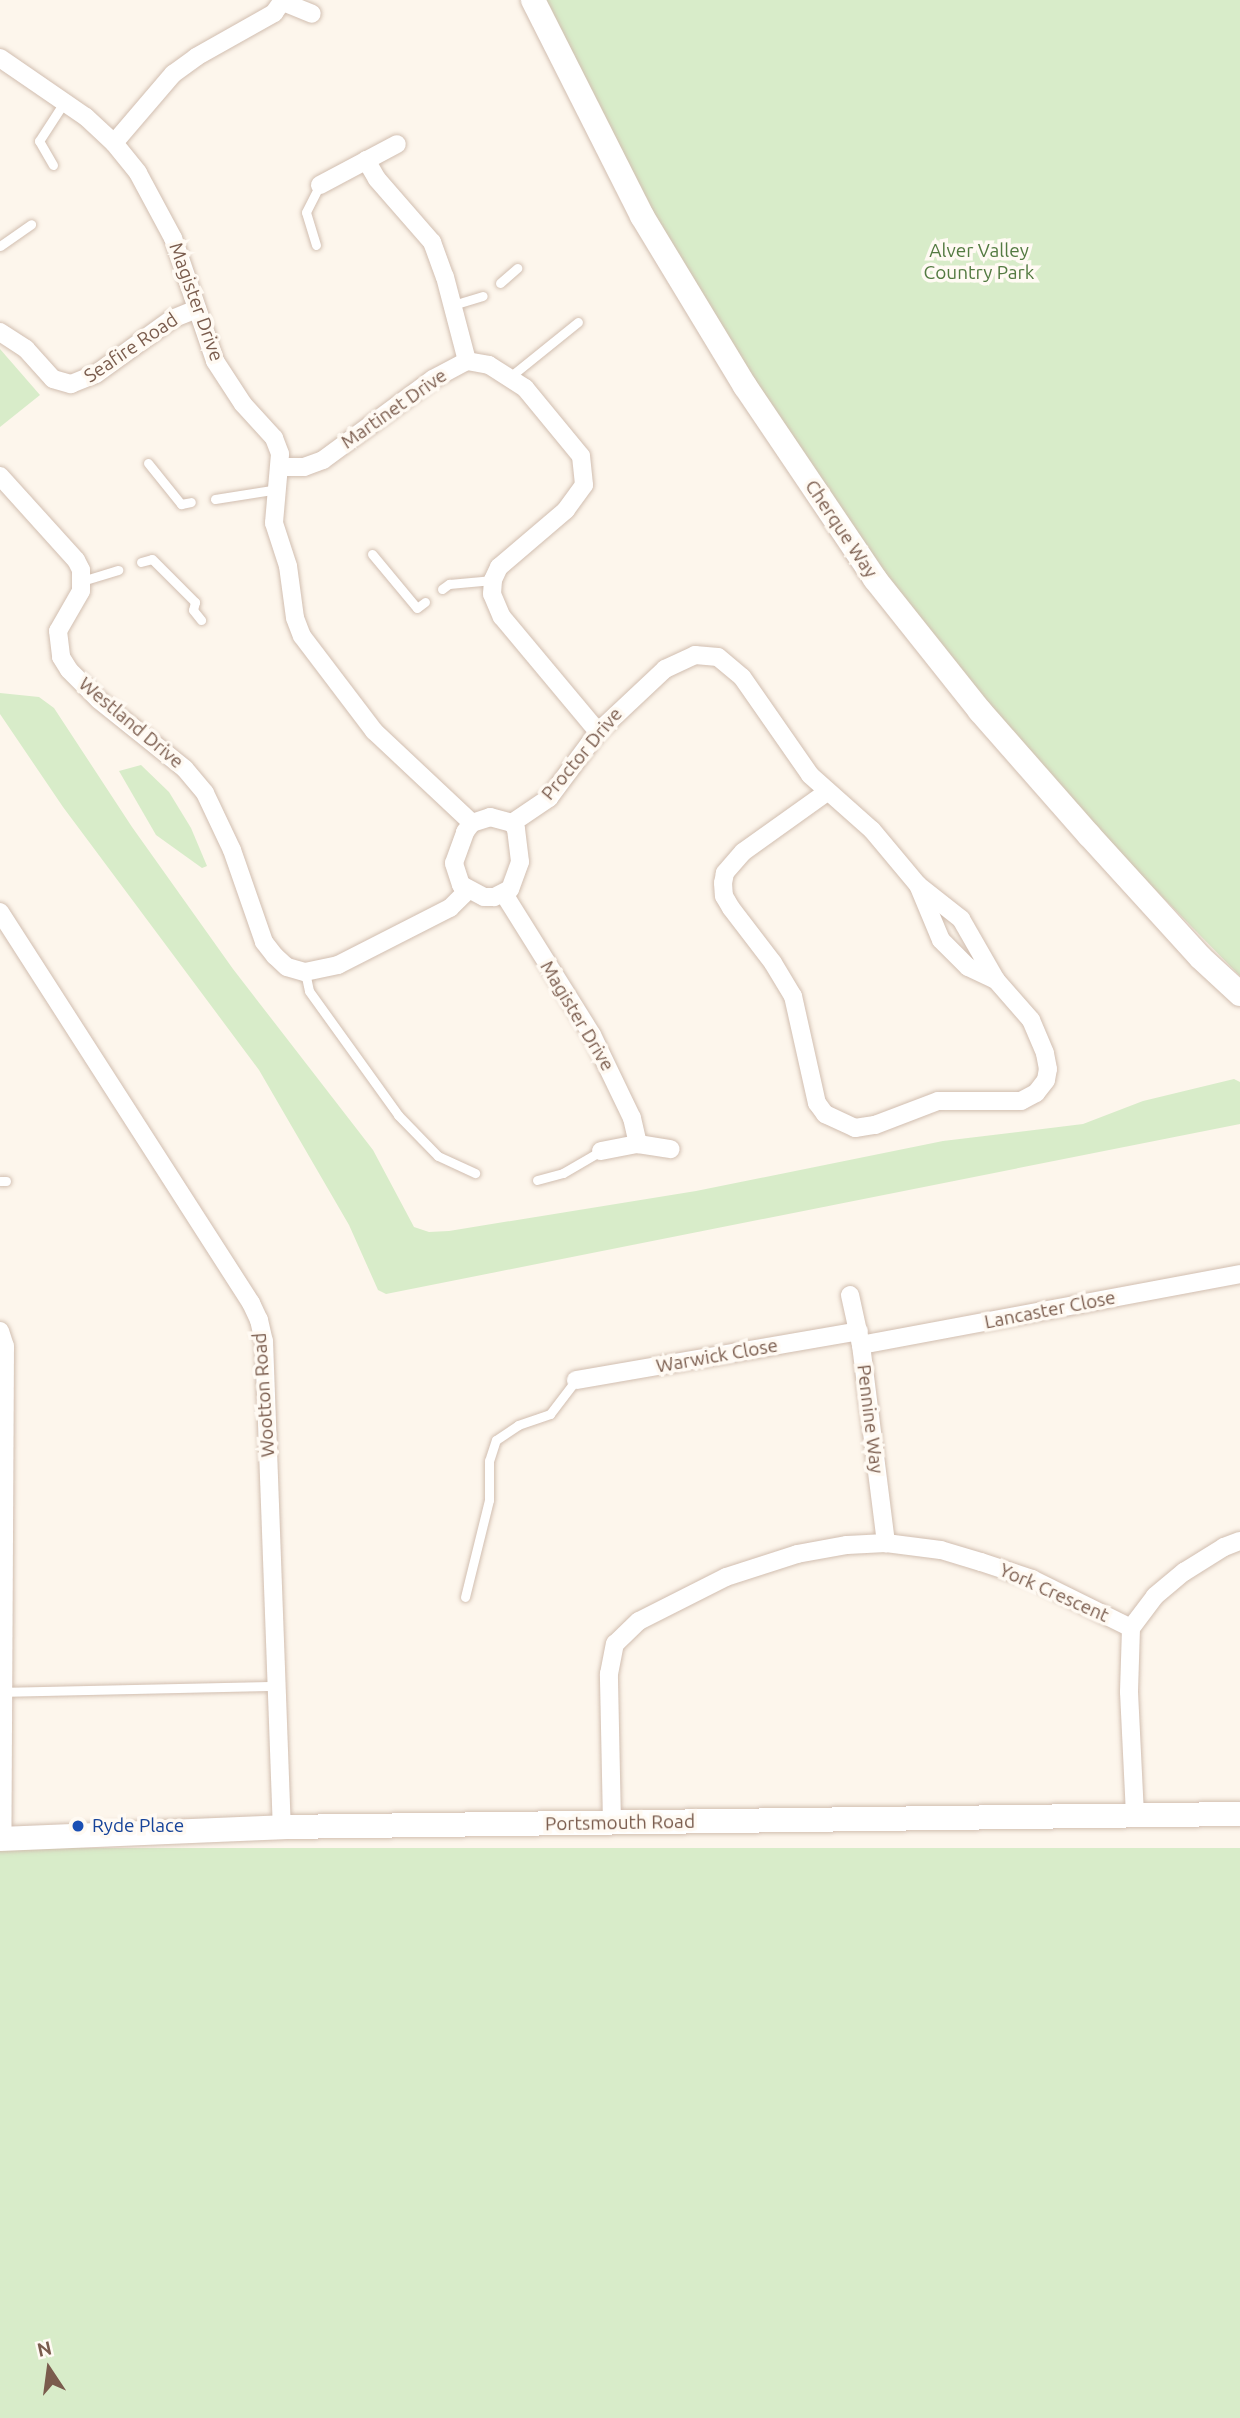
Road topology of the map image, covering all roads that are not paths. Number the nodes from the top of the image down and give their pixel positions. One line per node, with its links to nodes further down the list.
1 (533, 0): 47 (main road, Cherque Way)
2 (283, 1): 3 (street); 6 (street)
3 (312, 14)
4 (0, 58): 5 (street, Magister Drive)
5 (65, 101): 6 (street, Magister Drive); 9 (lane)
6 (114, 143): 18 (street, Magister Drive)
7 (397, 144): 8 (street)
8 (366, 160): 10 (street); 17 (street)
9 (53, 165)
10 (320, 185): 12 (lane)
11 (31, 224): 13 (lane)
12 (316, 245)
13 (0, 247)
14 (517, 268): 15 (lane)
15 (500, 283)
16 (483, 296): 17 (lane)
17 (453, 305): 21 (street)
18 (197, 309): 20 (street, Seafire Road); 24 (street, Magister Drive)
19 (578, 322): 22 (lane)
20 (0, 332)
21 (467, 361): 22 (street, Martinet Drive); 24 (street, Martinet Drive)
22 (511, 376): 32 (street, Martinet Drive)
23 (148, 463): 28 (lane)
24 (281, 467): 26 (street, Magister Drive)
25 (0, 476): 33 (street)
26 (278, 489): 27 (lane); 39 (street, Magister Drive)
27 (215, 499)
28 (191, 502)
29 (372, 554): 35 (lane)
30 (141, 562): 36 (lane)
31 (118, 570): 33 (lane)
32 (493, 580): 34 (lane); 37 (street)
33 (82, 581): 45 (street, Westland Drive)
34 (442, 589)
35 (425, 602)
36 (201, 620)
37 (598, 732): 38 (street, Proctor Drive); 40 (street, Proctor Drive)
38 (827, 792): 41 (street, Proctor Drive); 46 (street, Proctor Drive)
39 (472, 823): 40 (street); 42 (street)
40 (512, 823): 43 (street)
41 (918, 885): 46 (street, Proctor Drive); 46 (street, Proctor Drive)
42 (467, 891): 43 (street); 45 (street)
43 (504, 894): 48 (street, Magister Drive)
44 (0, 912): 63 (street, Wootton Road)
45 (304, 972): 51 (lane)
46 (996, 980)
47 (1240, 994)
48 (638, 1144): 49 (street); 50 (street)
49 (671, 1149)
50 (600, 1151): 52 (lane)
51 (475, 1173)
52 (537, 1180)
53 (1240, 1275): 56 (street, Lancaster Close)
54 (850, 1295): 56 (street, Pennine Way)
55 (1, 1332): 60 (street)
56 (860, 1338): 57 (street, Warwick Close); 59 (street, Pennine Way)
57 (576, 1380): 61 (lane)
58 (1240, 1541): 62 (street)
59 (886, 1543): 62 (street, York Crescent); 67 (street, York Crescent)
60 (1, 1563): 64 (street)
61 (465, 1597)
62 (1131, 1628): 66 (street, York Crescent)
63 (276, 1685): 64 (lane); 68 (street, Wootton Road)
64 (2, 1692): 69 (street)
65 (1240, 1814): 66 (main road, Portsmouth Road)
66 (1135, 1815): 67 (main road, Portsmouth Road)
67 (612, 1823): 68 (main road, Portsmouth Road)
68 (282, 1827): 69 (main road, Portsmouth Road)
69 (1, 1839)

